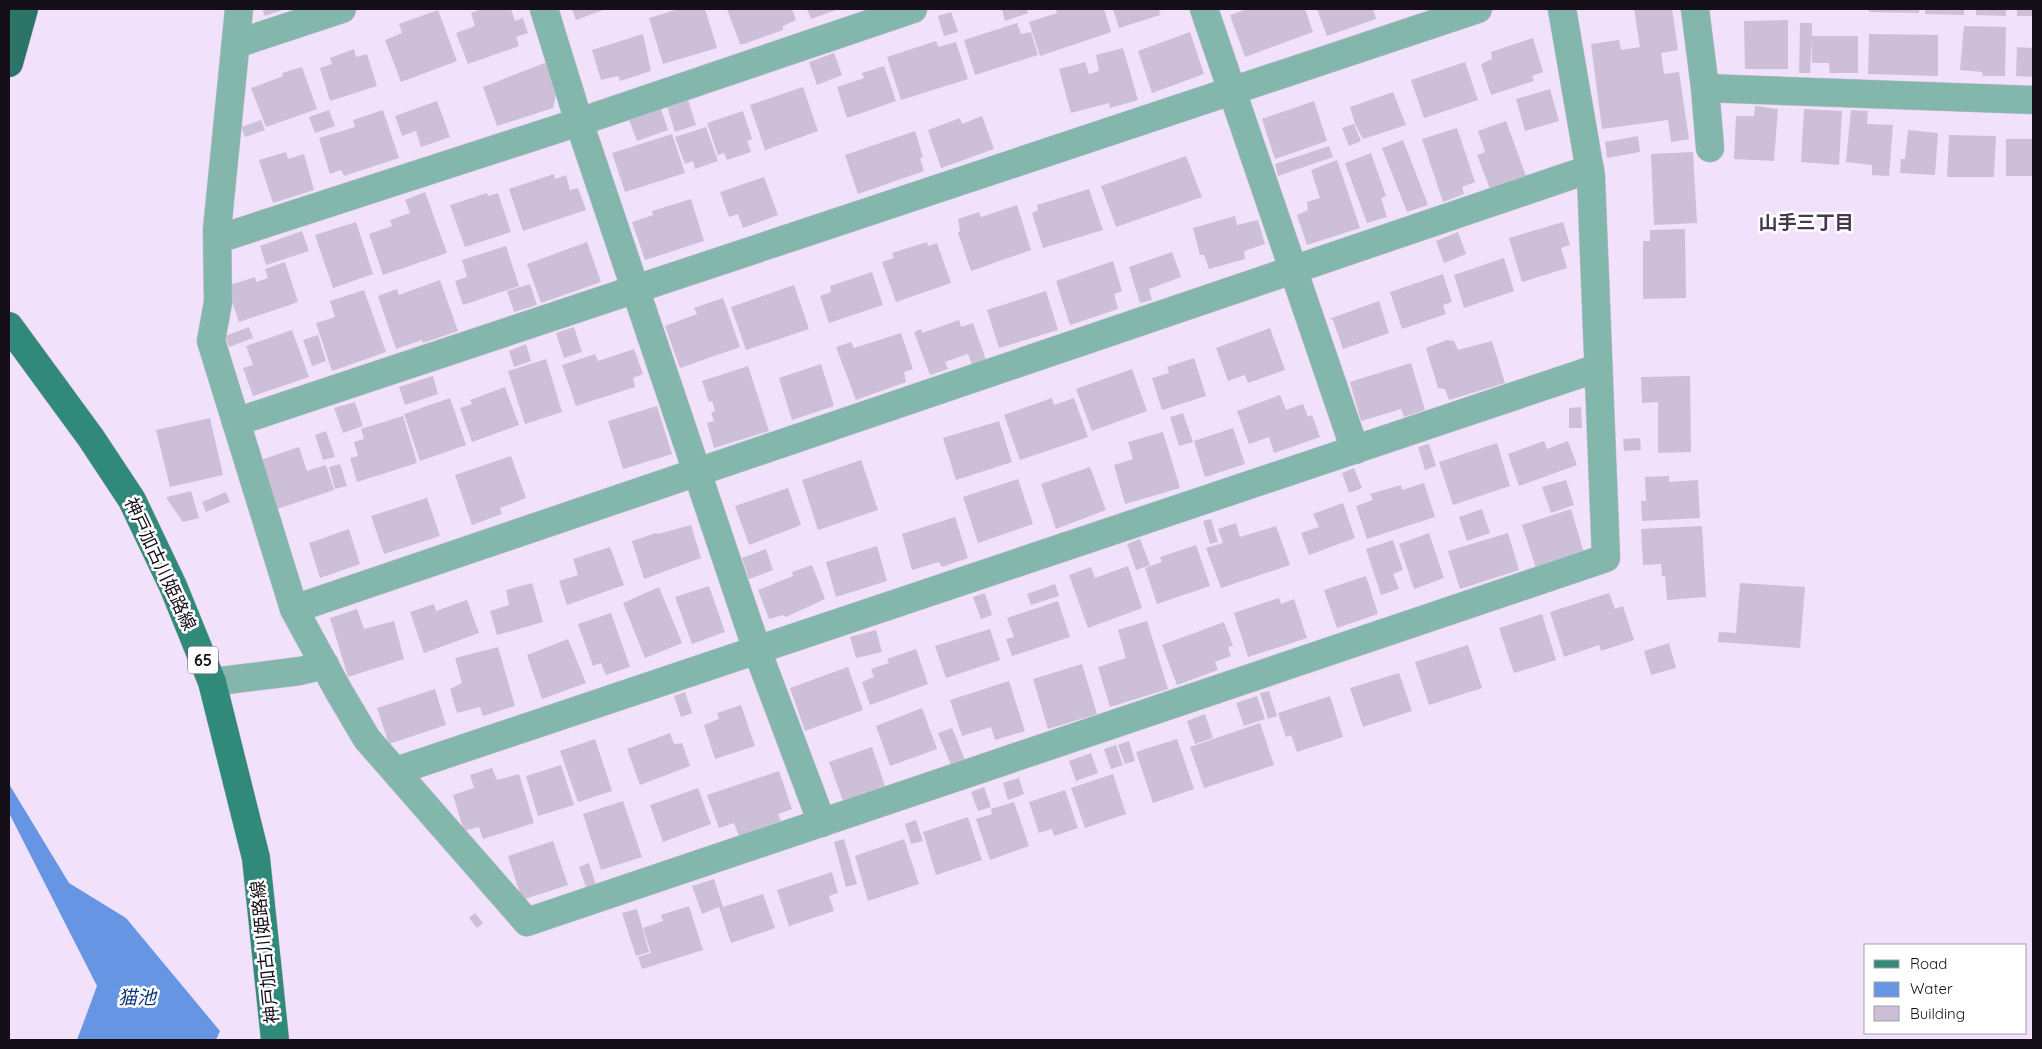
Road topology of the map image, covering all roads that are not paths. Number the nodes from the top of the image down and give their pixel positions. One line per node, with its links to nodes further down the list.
1 (24, 9): 11 (highway)
2 (239, 9): 10 (street)
3 (342, 9): 10 (street)
4 (544, 9): 15 (street)
5 (913, 9): 15 (street)
6 (1204, 9): 13 (street)
7 (1478, 9): 13 (street)
8 (1562, 9): 17 (street)
9 (1695, 9): 12 (street)
10 (236, 44): 18 (street)
11 (9, 63)
12 (1705, 88): 14 (street); 16 (street)
13 (1232, 91): 19 (street); 20 (street)
14 (2033, 100)
15 (579, 122): 18 (street); 20 (street)
16 (1710, 148)
17 (1590, 170): 19 (street); 22 (street)
18 (218, 239): 23 (street)
19 (1294, 271): 24 (street); 25 (street)
20 (636, 289): 23 (street); 25 (street)
21 (9, 326): 29 (main road, 神戸加古川姫路線 / 65)
22 (1598, 368): 24 (street); 31 (street)
23 (236, 422): 26 (street)
24 (1355, 450): 27 (street)
25 (697, 473): 26 (street); 27 (street)
26 (294, 609): 28 (street)
27 (756, 650): 30 (street); 31 (street)
28 (325, 665): 29 (street); 30 (street)
29 (212, 682): 32 (main road, 神戸加古川姫路線 / 65)
30 (396, 771): 31 (street)
31 (822, 823)
32 (275, 1040)

